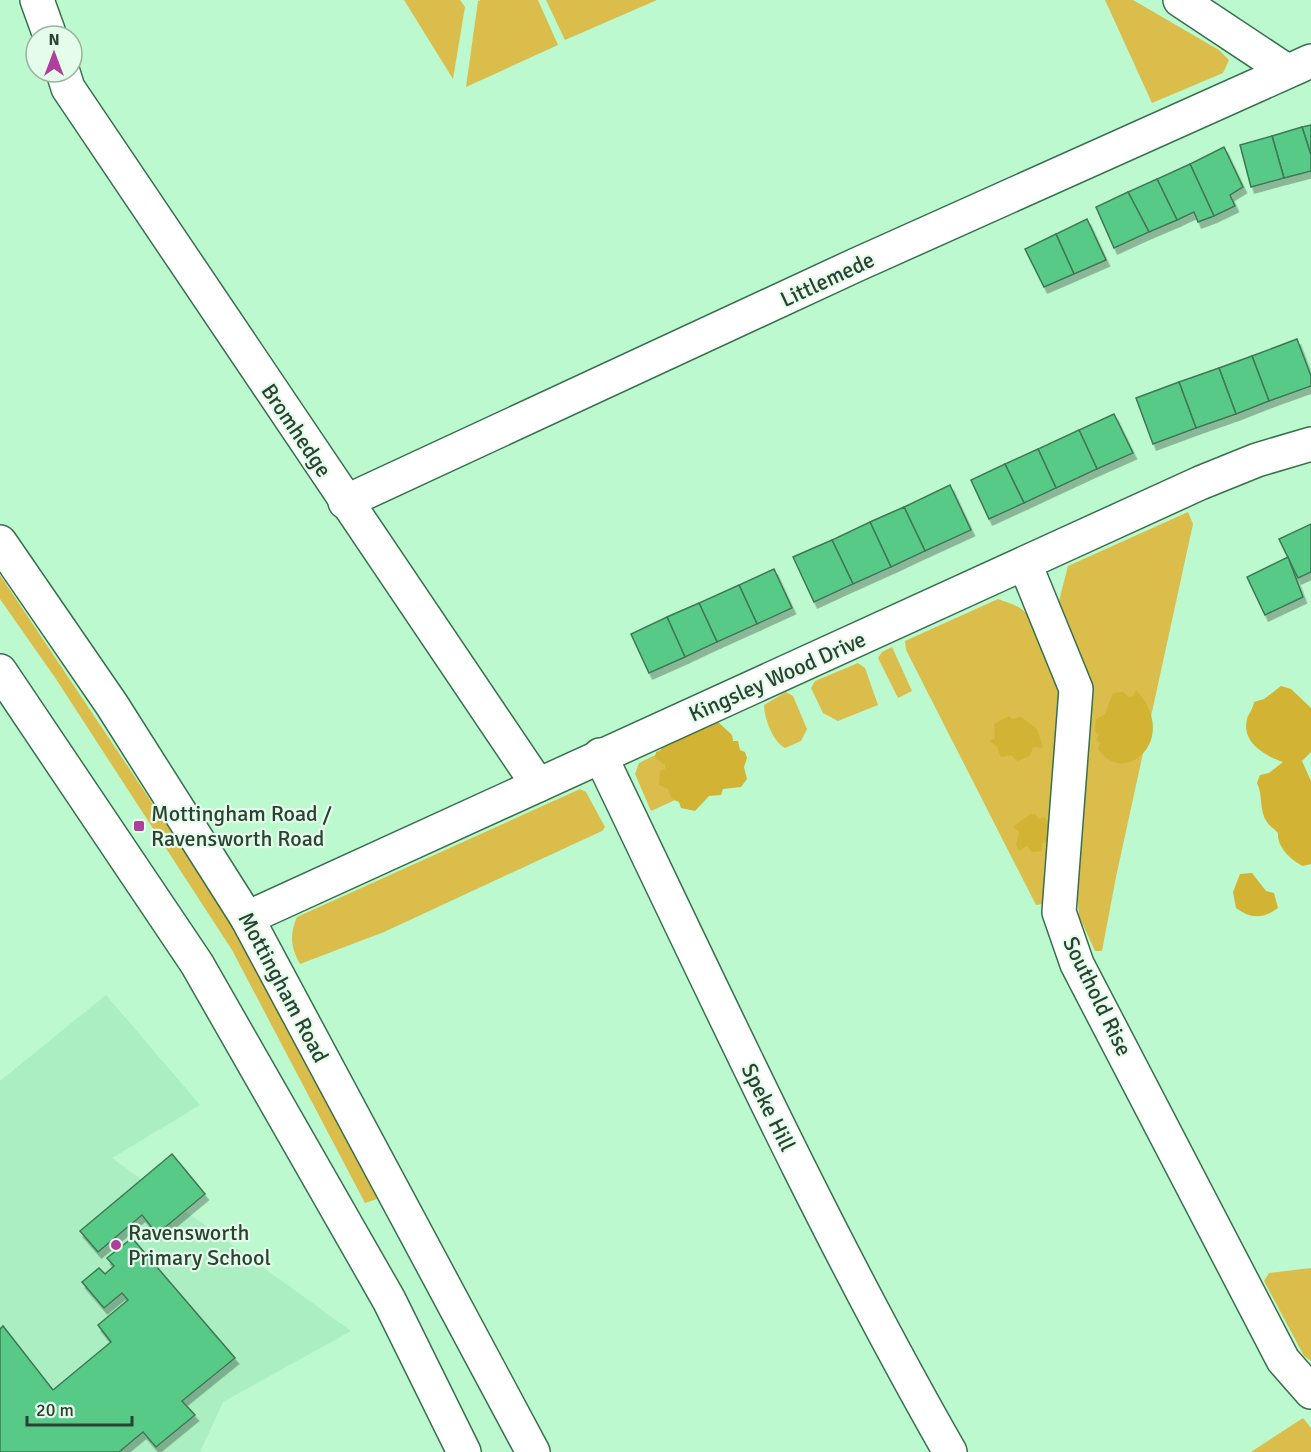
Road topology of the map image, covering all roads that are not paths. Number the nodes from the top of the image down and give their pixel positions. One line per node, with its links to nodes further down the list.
1 (37, 0): 3 (street)
2 (1180, 0): 4 (street)
3 (46, 24)
4 (1299, 66): 7 (street, Littlemede)
5 (67, 84): 7 (street, Bromhedge)
6 (1311, 444): 9 (street, Kingsley Wood Drive)
7 (345, 502): 12 (street, Bromhedge)
8 (0, 542): 13 (street, Mottingham Road)
9 (1025, 564): 11 (street, Kingsley Wood Drive); 14 (street, Southold Rise)
10 (0, 671): 15 (street)
11 (600, 755): 12 (street, Kingsley Wood Drive); 17 (street, Speke Hill)
12 (538, 784): 13 (street, Kingsley Wood Drive)
13 (247, 918): 16 (street, Mottingham Road)
14 (1311, 1392)
15 (464, 1452)
16 (533, 1452)
17 (950, 1452)

